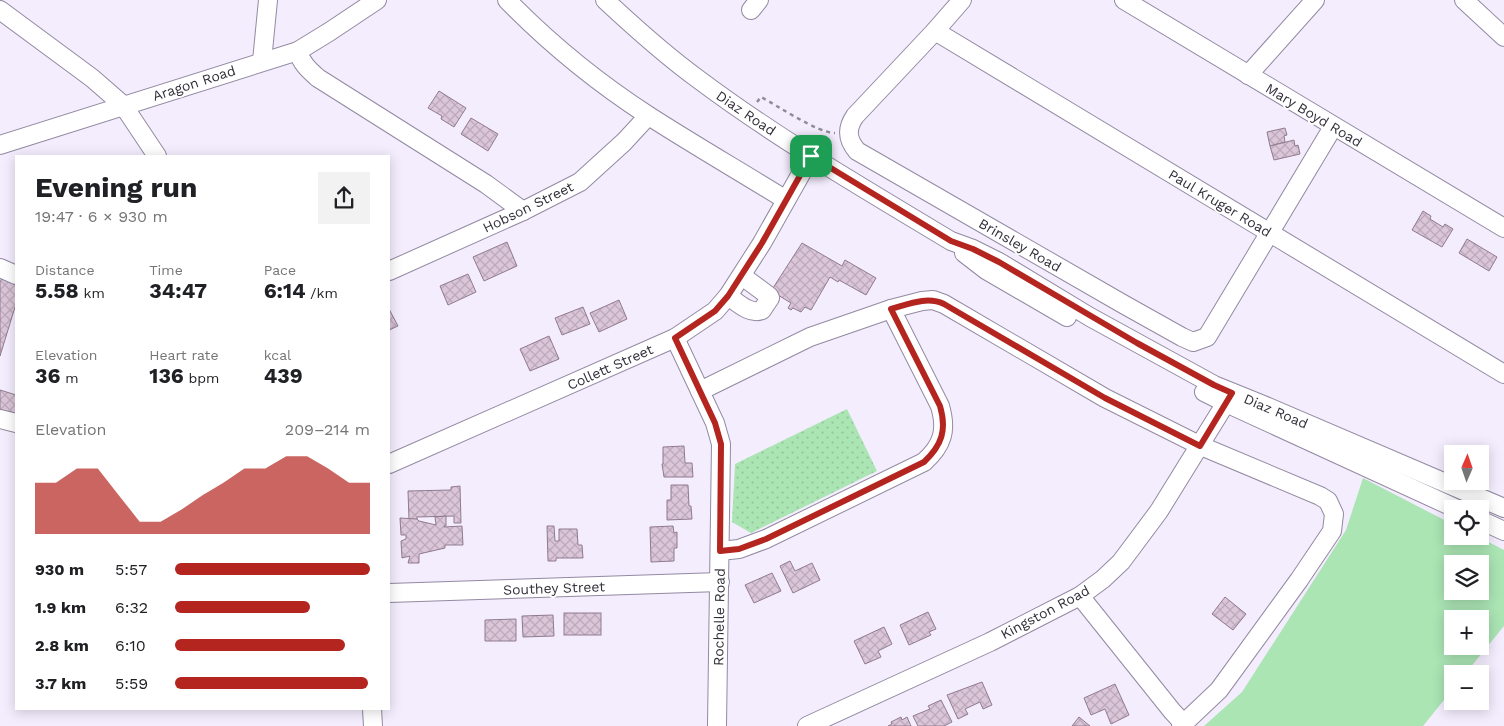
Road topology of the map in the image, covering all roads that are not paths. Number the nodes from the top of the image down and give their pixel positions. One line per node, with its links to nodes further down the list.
1 (268, 0): 13 (street)
2 (377, 0): 12 (street, Aragon Road)
3 (508, 0): 16 (street)
4 (605, 0): 20 (street, Diaz Road)
5 (962, 0): 10 (street)
6 (1124, 0): 14 (street, Mary Boyd Road)
7 (1315, 0): 14 (street)
8 (1464, 0): 11 (street)
9 (0, 10): 15 (street)
10 (935, 31): 24 (street, Paul Kruger Road); 24 (street, Brinsley Road)
11 (1504, 37)
12 (298, 51): 13 (street, Aragon Road); 22 (street)
13 (262, 61): 15 (street, Aragon Road)
14 (1248, 76): 17 (street, Mary Boyd Road)
15 (123, 105): 18 (street, Aragon Road); 19 (street)
16 (648, 116): 21 (street); 22 (street, Hobson Street)
17 (1333, 127): 23 (street, Mary Boyd Road); 24 (street)
18 (0, 145)
19 (156, 155)
20 (811, 156): 21 (street, Collett Street); 34 (street, Diaz Road)
21 (786, 200): 28 (street, Collett Street)
22 (523, 211): 26 (street, Hobson Street)
23 (1504, 228)
24 (1269, 233): 32 (street, Paul Kruger Road)
25 (0, 268): 27 (street)
26 (390, 271)
27 (15, 275)
28 (742, 276): 29 (street, Collett Street); 29 (street)
29 (728, 296): 31 (street, Collett Street)
30 (891, 309): 33 (street); 37 (street); 43 (street)
31 (675, 338): 33 (street, Rochelle Road); 38 (street, Collett Street)
32 (1504, 374)
33 (700, 391): 43 (street, Rochelle Road)
34 (1229, 398): 37 (street, Kingston Road); 39 (street, Diaz Road); 40 (street, Diaz Road)
35 (0, 419): 36 (street)
36 (15, 423)
37 (1200, 446): 46 (street, Kingston Road); 48 (street)
38 (390, 464)
39 (1444, 503)
40 (1504, 508)
41 (1489, 524): 42 (street)
42 (1504, 531)
43 (720, 551): 44 (street, Rochelle Road)
44 (720, 582): 45 (street, Southey Street); 50 (street, Rochelle Road)
45 (390, 593)
46 (1080, 596): 48 (street); 51 (street, Kingston Road)
47 (372, 710): 49 (street)
48 (1183, 725)
49 (373, 726)
50 (717, 726)
51 (807, 726)

